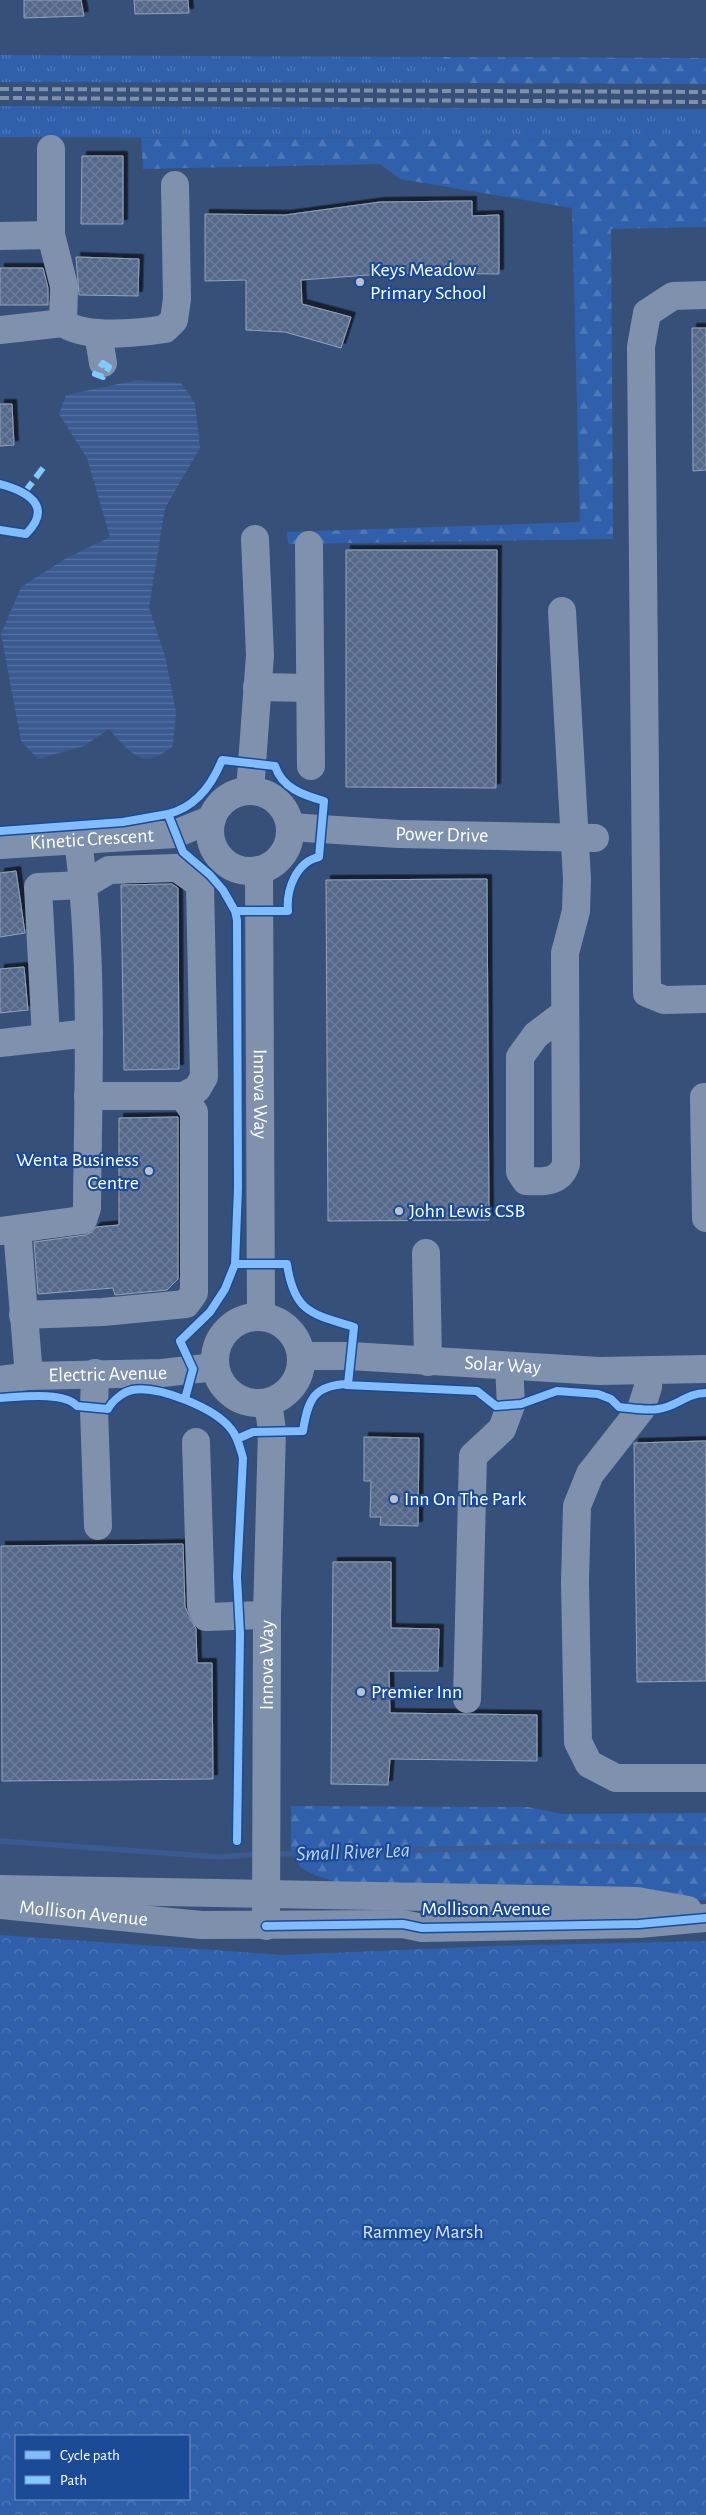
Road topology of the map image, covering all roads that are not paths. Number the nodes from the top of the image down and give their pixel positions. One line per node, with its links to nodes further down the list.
1 (51, 149): 3 (street)
2 (175, 185): 8 (street)
3 (51, 235): 4 (street); 6 (street)
4 (0, 236)
5 (706, 295): 24 (street)
6 (63, 323): 7 (street); 8 (street)
7 (0, 330)
8 (98, 333): 9 (street)
9 (103, 363)
10 (255, 539): 13 (street)
11 (309, 545): 14 (street)
12 (562, 612): 19 (street)
13 (257, 687): 14 (street); 16 (street)
14 (310, 688): 15 (street)
15 (311, 766)
16 (250, 791): 17 (street); 18 (street)
17 (212, 819): 20 (street, Kinetic Crescent); 22 (street)
18 (290, 827): 19 (street, Power Drive); 22 (street)
19 (585, 838): 25 (street)
20 (78, 840): 21 (street, Kinetic Crescent); 23 (street)
21 (0, 845)
22 (259, 870): 36 (street, Innova Way)
23 (84, 885): 26 (street); 27 (street); 30 (street)
24 (706, 999)
25 (565, 1012): 25 (street)
26 (89, 1033): 27 (street); 29 (street)
27 (46, 1038): 28 (street)
28 (0, 1043)
29 (88, 1096): 30 (street); 33 (street)
30 (183, 1096): 35 (street)
31 (706, 1097): 32 (street)
32 (706, 1218)
33 (9, 1230): 35 (street)
34 (426, 1253): 38 (street)
35 (23, 1316): 44 (street)
36 (261, 1317): 37 (street); 40 (street)
37 (301, 1356): 38 (street, Solar Way); 46 (street)
38 (428, 1362): 39 (street, Solar Way)
39 (509, 1366): 42 (street, Solar Way); 50 (street)
40 (215, 1367): 43 (street, Electric Avenue); 46 (street)
41 (706, 1369): 42 (street, Solar Way)
42 (649, 1371): 51 (street)
43 (95, 1373): 44 (street, Electric Avenue); 48 (street)
44 (29, 1376): 45 (street, Electric Avenue)
45 (0, 1380)
46 (268, 1403): 49 (street, Innova Way)
47 (196, 1442): 49 (street)
48 (98, 1526)
49 (267, 1615): 53 (street, Innova Way)
50 (467, 1700)
51 (706, 1778)
52 (0, 1889): 53 (main road, Mollison Avenue)
53 (265, 1893): 55 (main road, Mollison Avenue); 57 (street, Innova Way)
54 (0, 1906): 57 (main road, Mollison Avenue)
55 (706, 1913)
56 (706, 1918): 57 (main road, Mollison Avenue)
57 (266, 1926)

